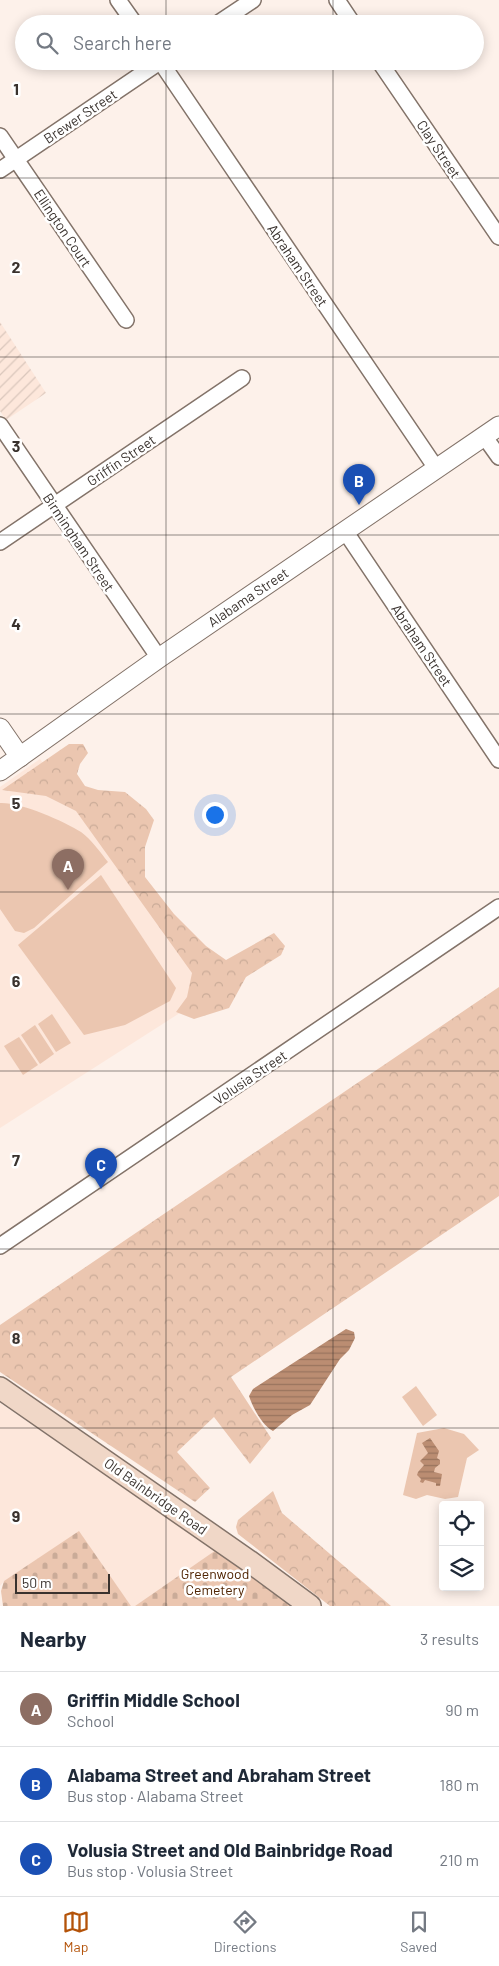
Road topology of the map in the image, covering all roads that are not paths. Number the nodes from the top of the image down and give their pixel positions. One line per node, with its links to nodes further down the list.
1 (118, 0): 4 (street)
2 (253, 0): 5 (street)
3 (337, 0): 6 (street)
4 (128, 15)
5 (230, 15)
6 (347, 15)
7 (147, 70): 11 (street, Brewer Street)
8 (166, 70): 19 (street, Abraham Street)
9 (385, 70): 13 (street, Clay Street)
10 (0, 136): 11 (street, Ellington Court)
11 (16, 160): 12 (street, Brewer Street); 14 (street, Ellington Court)
12 (0, 170)
13 (499, 237)
14 (126, 320)
15 (242, 378): 20 (street, Griffin Street)
16 (0, 426): 20 (street, Birmingham Street)
17 (492, 431): 18 (street); 19 (street, Alabama Street)
18 (499, 457)
19 (436, 468): 21 (street, Alabama Street)
20 (54, 505): 22 (street, Griffin Street); 23 (street, Birmingham Street)
21 (345, 531): 23 (street, Alabama Street); 26 (street, Abraham Street)
22 (0, 542)
23 (159, 658): 25 (street, Alabama Street)
24 (0, 728): 25 (street)
25 (20, 757): 27 (street, Alabama Street)
26 (499, 760)
27 (0, 771)
28 (499, 907): 29 (street, Volusia Street)
29 (0, 1246)
30 (0, 1388): 31 (main road, Old Bainbridge Road)
31 (310, 1606)

